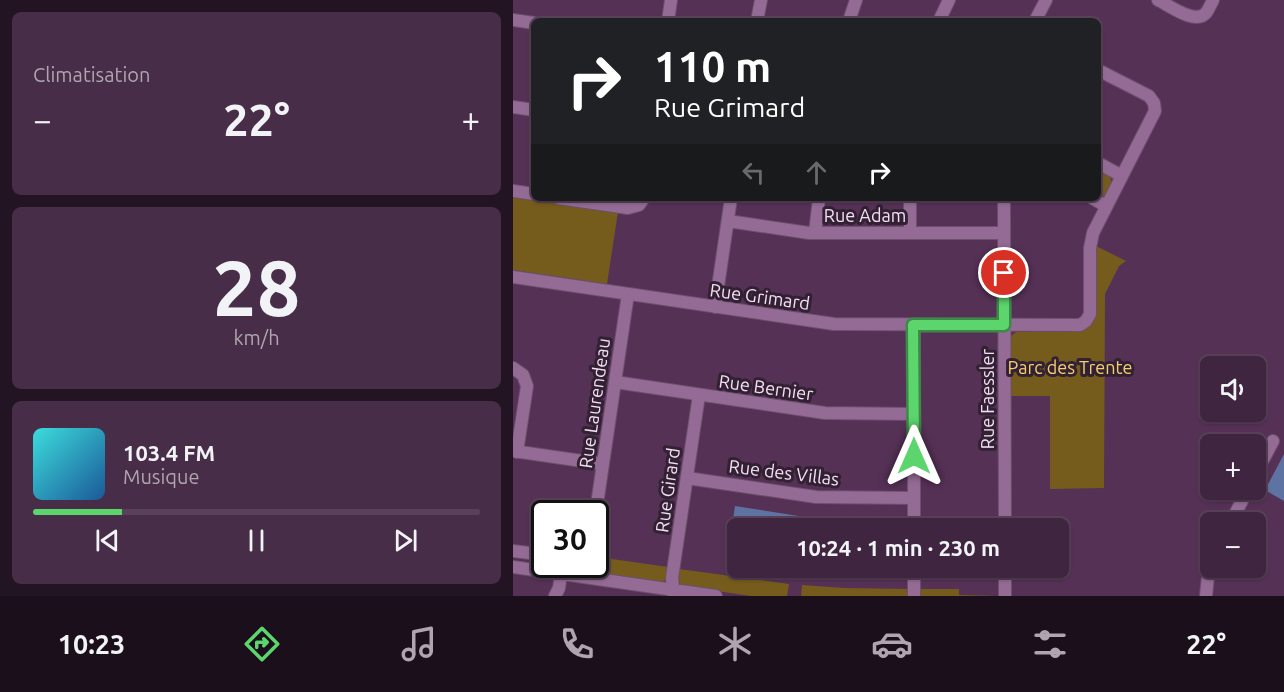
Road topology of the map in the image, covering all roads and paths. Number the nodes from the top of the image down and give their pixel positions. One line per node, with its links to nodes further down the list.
1 (671, 0): 8 (street)
2 (761, 0): 9 (street)
3 (856, 0): 10 (street)
4 (949, 0): 11 (street)
5 (1045, 0): 12 (street)
6 (1158, 0): 7 (street)
7 (1213, 0)
8 (668, 18)
9 (758, 18)
10 (850, 18)
11 (940, 18)
12 (1036, 18)
13 (513, 20): 14 (street)
14 (531, 23)
15 (1101, 72): 19 (street)
16 (513, 107): 17 (street)
17 (531, 110)
18 (1101, 165): 19 (street)
19 (1122, 176): 29 (street)
20 (513, 191): 21 (street)
21 (531, 194)
22 (579, 201): 23 (street)
23 (642, 201)
24 (731, 201): 30 (street)
25 (819, 201): 31 (street)
26 (910, 201): 32 (street)
27 (1004, 201): 33 (street, Rue Faessler)
28 (1097, 201): 29 (street)
29 (1106, 206): 38 (street, Rue Grimard)
30 (728, 221): 31 (street, Rue Adam); 36 (street)
31 (815, 233): 32 (street, Rue Adam)
32 (910, 233): 33 (street, Rue Adam)
33 (1004, 233): 38 (street, Rue Faessler)
34 (513, 278): 35 (street, Rue Grimard)
35 (628, 294): 36 (street, Rue Grimard); 40 (street, Rue Laurendeau)
36 (715, 307): 37 (street, Rue Grimard)
37 (913, 325): 38 (street, Rue Grimard); 42 (street)
38 (1004, 325): 51 (street, Rue Faessler)
39 (513, 368): 44 (street)
40 (615, 382): 41 (street, Rue Bernier); 46 (street, Rue Laurendeau)
41 (699, 395): 42 (street, Rue Bernier); 47 (street, Rue Girard)
42 (914, 414): 48 (street)
43 (1273, 441): 45 (street)
44 (515, 452): 46 (street)
45 (1266, 454)
46 (603, 464): 49 (street, Rue Laurendeau)
47 (687, 478): 48 (street, Rue des Villas); 61 (street, Rue Girard)
48 (914, 498): 50 (street)
49 (598, 500)
50 (914, 518)
51 (1005, 518)
52 (513, 551): 53 (street)
53 (531, 553)
54 (513, 567): 55 (street)
55 (531, 570)
56 (560, 578): 62 (street)
57 (587, 578): 61 (street)
58 (914, 578): 64 (street)
59 (1005, 578): 65 (street)
60 (1208, 578): 66 (street)
61 (673, 593): 63 (street)
62 (555, 596)
63 (716, 596)
64 (914, 596)
65 (1005, 596)
66 (1206, 596)

